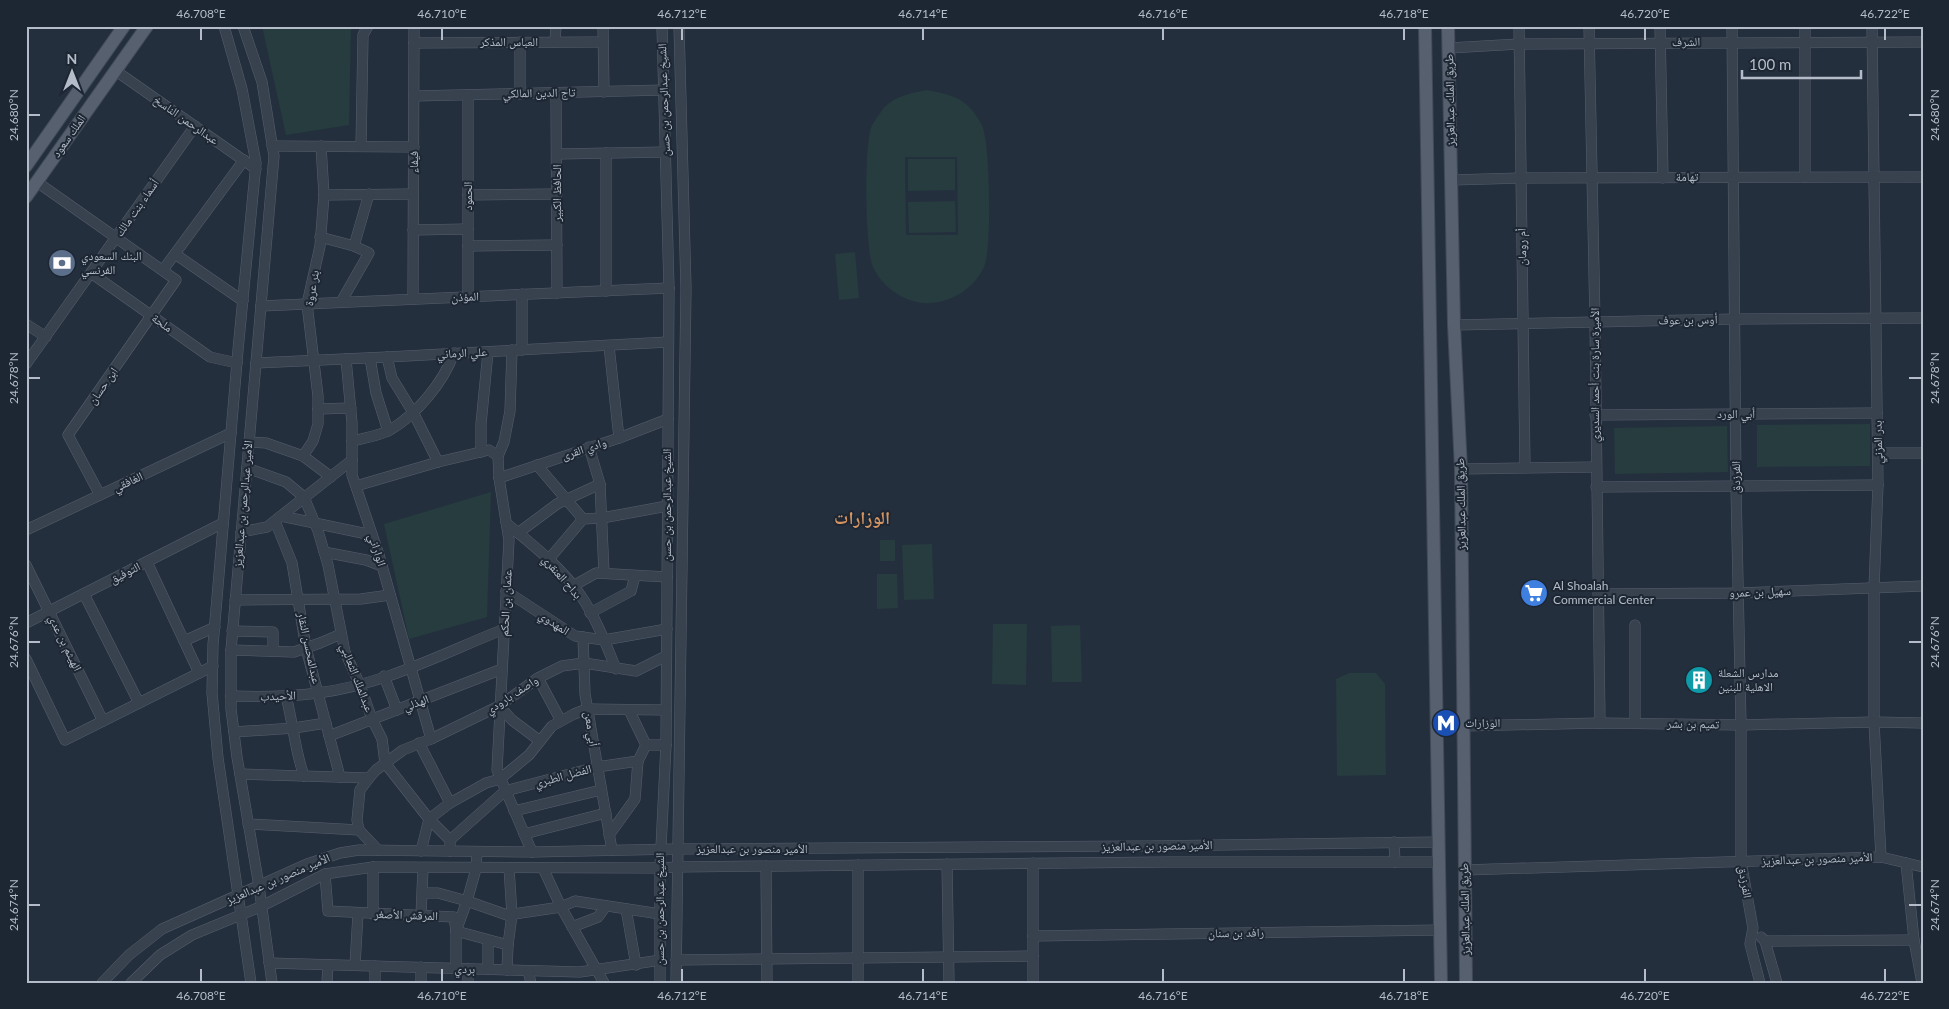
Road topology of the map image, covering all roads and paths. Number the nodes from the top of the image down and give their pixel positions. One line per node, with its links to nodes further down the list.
1 (124, 26): 46 (main road, الملك سعود)
2 (147, 26): 31 (main road, الملك سعود)
3 (224, 26): 48 (street, الأمير عبدالرحمن بن عبدالعزيز)
4 (243, 26): 39 (street, الأمير عبدالرحمن بن عبدالعزيز)
5 (368, 26): 41 (street)
6 (414, 26): 26 (street, فيفاء)
7 (556, 26): 20 (street)
8 (603, 26): 21 (street)
9 (662, 26): 32 (street, الشيخ عبدالرحمن بن حسن)
10 (679, 26): 64 (street, الشيخ عبدالرحمن بن حسن)
11 (1425, 26): 248 (main road, طريق الملك عبدالعزيز)
12 (1448, 26): 30 (main road, طريق الملك عبدالعزيز)
13 (1519, 26): 28 (street, أم رومان)
14 (1589, 26): 29 (street, الأميرة سارة بنت أحمد السديري)
15 (1660, 26): 27 (street)
16 (1732, 26): 22 (street, الفرزدق)
17 (1804, 26): 23 (street)
18 (1872, 26): 24 (street, بدر المزني)
19 (520, 42): 20 (street, العباس المذكر); 26 (street, العباس المذكر); 35 (street)
20 (555, 42): 21 (street, العباس المذكر)
21 (604, 42): 33 (street)
22 (1732, 42): 23 (street, الشرف); 27 (street, الشرف); 49 (street, الفرزدق)
23 (1805, 42): 24 (street, الشرف); 50 (street)
24 (1872, 42): 25 (street, الشرف); 51 (street, بدر المزني)
25 (1923, 42)
26 (414, 43): 37 (street, فيفاء)
27 (1660, 43): 29 (street, الشرف); 55 (street)
28 (1520, 44): 29 (street, الشرف); 30 (street, الشرف); 53 (street, أم رومان)
29 (1589, 44): 54 (street, الأميرة سارة بنت أحمد السديري)
30 (1449, 48): 56 (main road, طريق الملك عبدالعزيز)
31 (116, 71): 38 (street, عبدالرحمن الناسخ); 57 (main road, الملك سعود)
32 (664, 90): 33 (street, تاج الدين المالكي); 43 (street, الشيخ عبدالرحمن بن حسن)
33 (604, 92): 34 (street, تاج الدين المالكي)
34 (556, 93): 35 (street, تاج الدين المالكي); 45 (street, الحافظ الكبير)
35 (520, 94): 36 (street, تاج الدين المالكي)
36 (468, 95): 37 (street, تاج الدين المالكي); 62 (street, الحمود)
37 (414, 96): 42 (street, فيفاء)
38 (195, 126): 47 (street, عبدالرحمن الناسخ); 69 (street, أسماء بنت مالك)
39 (272, 146): 40 (street); 71 (street, الأمير عبدالرحمن بن عبدالعزيز)
40 (321, 146): 41 (street); 61 (street, بئر عروة)
41 (361, 146): 42 (street)
42 (414, 147): 59 (street, فيفاء)
43 (666, 152): 44 (street); 65 (street, الشيخ عبدالرحمن بن حسن)
44 (606, 153): 45 (street); 79 (street)
45 (556, 154): 60 (street, الحافظ الكبير)
46 (28, 159)
47 (244, 160): 48 (street, عبدالرحمن الناسخ); 75 (street)
48 (256, 169): 70 (street, الأمير عبدالرحمن بن عبدالعزيز)
49 (1734, 177): 50 (street, تهامة); 55 (street, تهامة); 91 (street, الفرزدق)
50 (1805, 177): 51 (street, تهامة)
51 (1875, 177): 52 (street, تهامة); 89 (street, بدر المزني)
52 (1923, 177)
53 (1521, 178): 54 (street, تهامة); 56 (street, تهامة); 94 (street, أم رومان)
54 (1591, 178): 55 (street, تهامة); 92 (street, الأميرة سارة بنت أحمد السديري)
55 (1663, 178)
56 (1452, 180): 95 (main road, طريق الملك عبدالعزيز)
57 (37, 182): 63 (main road, الملك سعود); 69 (street)
58 (369, 194): 59 (street); 61 (street); 73 (street)
59 (413, 194): 67 (street, فيفاء)
60 (557, 194): 62 (street); 72 (street, الحافظ الكبير)
61 (324, 195): 68 (street, بئر عروة)
62 (468, 195): 66 (street, الحمود)
63 (26, 197)
64 (684, 203): 65 (street); 249 (street, الشيخ عبدالرحمن بن حسن)
65 (667, 204): 78 (street, الشيخ عبدالرحمن بن حسن)
66 (468, 229): 67 (street); 74 (street, الحمود)
67 (413, 230): 83 (street, فيفاء)
68 (320, 237): 73 (street); 86 (street, بئر عروة)
69 (116, 238): 76 (street); 77 (street, أسماء بنت مالك)
70 (249, 240): 71 (street); 84 (street, الأمير عبدالرحمن بن عبدالعزيز)
71 (266, 242): 87 (street, الأمير عبدالرحمن بن عبدالعزيز)
72 (557, 245): 74 (street); 80 (street, الحافظ الكبير)
73 (354, 246): 85 (street)
74 (468, 246): 82 (street, الحمود)
75 (175, 254): 76 (street); 84 (street)
76 (163, 270): 88 (street, ابن حسان)
77 (91, 273): 88 (street, ملحة); 96 (street, أسماء بنت مالك)
78 (669, 288): 79 (street, المؤذن); 97 (street, الشيخ عبدالرحمن بن حسن)
79 (606, 291): 80 (street, المؤذن)
80 (557, 293): 81 (street, المؤذن)
81 (522, 294): 82 (street, المؤذن); 99 (street, عثمان بن الحكم)
82 (468, 296): 83 (street, المؤذن)
83 (413, 299): 85 (street, المؤذن)
84 (243, 301): 108 (street, الأمير عبدالرحمن بن عبدالعزيز)
85 (341, 302): 86 (street, المؤذن)
86 (307, 304): 87 (street, المؤذن); 105 (street, بئر عروة)
87 (261, 306): 106 (street, الأمير عبدالرحمن بن عبدالعزيز)
88 (152, 316): 108 (street, ملحة); 141 (street, ابن حسان)
89 (1876, 318): 90 (street, أوس بن عوف); 91 (street, أوس بن عوف); 111 (street, بدر المزني)
90 (1923, 318)
91 (1735, 319): 92 (street, أوس بن عوف); 113 (street, الفرزدق)
92 (1595, 322): 94 (street, أوس بن عوف); 114 (street, الأميرة سارة بنت أحمد السديري)
93 (26, 324): 96 (street)
94 (1523, 324): 95 (street, أوس بن عوف); 130 (street, أم رومان)
95 (1454, 325): 133 (main road, طريق الملك عبدالعزيز)
96 (46, 337): 107 (street, أسماء بنت مالك)
97 (668, 342): 98 (street, علي الرماني); 115 (street, الشيخ عبدالرحمن بن حسن)
98 (609, 346): 99 (street, علي الرماني); 118 (street)
99 (517, 350): 100 (street, علي الرماني); 126 (street, عثمان بن الحكم)
100 (488, 352): 101 (street, علي الرماني); 122 (street)
101 (454, 353): 102 (street, علي الرماني); 112 (street)
102 (387, 357): 103 (street, علي الرماني); 112 (street)
103 (370, 358): 104 (street, علي الرماني); 116 (street)
104 (346, 359): 105 (street, علي الرماني); 110 (street, الواراني)
105 (313, 360): 106 (street, علي الرماني); 109 (street, بئر عروة)
106 (256, 363): 120 (street, الأمير عبدالرحمن بن عبدالعزيز)
107 (26, 364)
108 (237, 364): 117 (street, الأمير عبدالرحمن بن عبدالعزيز)
109 (318, 408): 110 (street); 125 (street, بئر عروة)
110 (351, 408): 119 (street, الواراني)
111 (1878, 413): 113 (street, أبي الورد); 123 (street, بدر المزني)
112 (414, 414): 116 (street); 128 (street)
113 (1736, 414): 114 (street, أبي الورد); 140 (street, الفرزدق)
114 (1595, 415): 131 (street, الأميرة سارة بنت أحمد السديري)
115 (668, 419): 118 (street, وادي القرى); 144 (street, الشيخ عبدالرحمن بن حسن)
116 (388, 431): 119 (street)
117 (231, 433): 141 (street, الغافقي); 148 (street, الأمير عبدالرحمن بن عبدالعزيز)
118 (619, 438): 121 (street, وادي القرى)
119 (352, 441): 127 (street, الواراني)
120 (249, 442): 125 (street); 132 (street, الأمير عبدالرحمن بن عبدالعزيز)
121 (589, 447): 129 (street, وادي القرى); 136 (street)
122 (481, 452): 126 (street); 128 (street)
123 (1878, 453): 124 (street); 137 (street, بدر المزني)
124 (1923, 453)
125 (303, 456): 134 (street)
126 (498, 456): 135 (street, عثمان بن الحكم)
127 (352, 460): 134 (street); 138 (street, الواراني)
128 (438, 462): 138 (street)
129 (537, 465): 135 (street, وادي القرى); 143 (street)
130 (1525, 467): 131 (street); 133 (street)
131 (1596, 467): 139 (street, الأميرة سارة بنت أحمد السديري)
132 (246, 468): 142 (street, عبدالملك الثعالبي); 152 (street, الأمير عبدالرحمن بن عبدالعزيز)
133 (1461, 469): 219 (main road, طريق الملك عبدالعزيز)
134 (331, 477): 142 (street)
135 (499, 478): 150 (street, عثمان بن الحكم)
136 (600, 484): 143 (street); 146 (street)
137 (1878, 485): 140 (street); 165 (street, بدر المزني)
138 (356, 486): 154 (street, الواراني)
139 (1596, 487): 140 (street); 169 (street, الأميرة سارة بنت أحمد السديري)
140 (1736, 487): 167 (street, الفرزدق)
141 (100, 495): 151 (street, الغافقي)
142 (304, 497): 145 (street); 149 (street, عبدالملك الثعالبي)
143 (566, 499): 147 (street); 153 (street)
144 (668, 506): 146 (street); 162 (street, الشيخ عبدالرحمن بن حسن)
145 (278, 518): 149 (street); 152 (street); 171 (street, عبدالمحسن النقار)
146 (602, 518): 147 (street); 160 (street)
147 (583, 519): 156 (street)
148 (223, 523): 157 (street, التوفيق); 178 (street, الأمير عبدالرحمن بن عبدالعزيز)
149 (315, 523): 154 (street); 155 (street, عبدالملك الثعالبي)
150 (506, 523): 153 (street, بداح العنقري); 166 (street, عثمان بن الحكم)
151 (26, 530)
152 (241, 532): 173 (street, الأمير عبدالرحمن بن عبدالعزيز)
153 (518, 533): 156 (street, بداح العنقري)
154 (372, 535): 159 (street, الواراني)
155 (324, 552): 159 (street); 172 (street, عبدالملك الثعالبي)
156 (549, 559): 163 (street, بداح العنقري)
157 (147, 562): 168 (street, التوفيق); 185 (street)
158 (26, 566): 174 (street, الهيثم بن عدي)
159 (382, 566): 170 (street, الواراني)
160 (604, 573): 161 (street); 163 (street)
161 (635, 576): 162 (street); 175 (street)
162 (667, 577): 180 (street, الشيخ عبدالرحمن بن حسن)
163 (572, 586): 175 (street, بداح العنقري)
164 (1923, 586): 165 (street, سهيل بن عمرو)
165 (1874, 588): 167 (street, سهيل بن عمرو); 213 (street, بدر المزني)
166 (506, 591): 179 (street, عثمان بن الحكم); 183 (street, المهدوي)
167 (1738, 593): 169 (street, سهيل بن عمرو); 218 (street, الفرزدق)
168 (84, 594): 174 (street, التوفيق); 203 (street)
169 (1598, 594): 215 (street, الأميرة سارة بنت أحمد السديري)
170 (390, 595): 172 (street); 193 (street, الواراني)
171 (299, 599): 172 (street); 173 (street); 186 (street, عبدالمحسن النقار)
172 (333, 599): 182 (street, عبدالملك الثعالبي)
173 (235, 600): 181 (street, الأمير عبدالرحمن بن عبدالعزيز)
174 (49, 612): 176 (street, التوفيق); 211 (street, الهيثم بن عدي)
175 (590, 613): 184 (street, بداح العنقري)
176 (26, 624)
177 (1635, 626): 216 (street)
178 (214, 627): 185 (street); 192 (street, الأمير عبدالرحمن بن عبدالعزيز)
179 (504, 629): 193 (street, الأحيدب); 194 (street, عثمان بن الحكم)
180 (667, 630): 184 (street, المهدوي); 189 (street, الشيخ عبدالرحمن بن حسن)
181 (232, 631): 187 (street, الأمير عبدالرحمن بن عبدالعزيز); 188 (street)
182 (341, 634): 186 (street); 199 (street, عبدالملك الثعالبي)
183 (584, 637): 184 (street, المهدوي); 191 (street, أبي معن)
184 (604, 640): 195 (street, بداح العنقري)
185 (184, 641): 196 (street)
186 (306, 648): 188 (street); 200 (street, عبدالمحسن النقار)
187 (230, 650): 188 (street); 201 (street, الأمير عبدالرحمن بن عبدالعزيز)
188 (274, 651)
189 (666, 656): 195 (street, واصف بارودي); 209 (street, الشيخ عبدالرحمن بن حسن)
190 (26, 659): 211 (street)
191 (584, 663): 195 (street, واصف بارودي); 198 (street, واصف بارودي); 206 (street, أبي معن)
192 (213, 666): 196 (street); 278 (street, الأمير عبدالرحمن بن عبدالعزيز)
193 (411, 667): 197 (street, الأحيدب); 204 (street, الواراني)
194 (502, 668): 204 (street, الهذلي); 205 (street, عثمان بن الحكم)
195 (616, 669)
196 (199, 672): 203 (street)
197 (384, 676): 199 (street, الأحيدب); 207 (street)
198 (538, 678): 205 (street, واصف بارودي); 212 (street)
199 (360, 685): 200 (street, الأحيدب); 210 (street, عبدالملك الثعالبي)
200 (319, 693): 202 (street, الأحيدب); 214 (street, عبدالمحسن النقار)
201 (230, 696): 202 (street, الأحيدب); 221 (street, الأمير عبدالرحمن بن عبدالعزيز)
202 (286, 696): 220 (street)
203 (139, 702): 211 (street)
204 (420, 702): 207 (street, الهذلي); 223 (street, الواراني)
205 (499, 706): 223 (street, واصف بارودي); 224 (street); 235 (street, عثمان بن الحكم)
206 (587, 709): 208 (street); 212 (street); 230 (street, أبي معن)
207 (396, 710): 210 (street, الهذلي)
208 (629, 710): 209 (street); 226 (street)
209 (666, 710): 227 (street, الشيخ عبدالرحمن بن حسن)
210 (372, 719): 222 (street, الهذلي); 229 (street, عبدالملك الثعالبي)
211 (104, 721)
212 (561, 721): 224 (street)
213 (1874, 722): 217 (street, تميم بن بشر); 218 (street, تميم بن بشر); 257 (street, بدر المزني)
214 (326, 723): 220 (street); 222 (street, عبدالمحسن النقار)
215 (1600, 723): 216 (street, تميم بن بشر); 219 (street, تميم بن بشر)
216 (1635, 723): 218 (street, تميم بن بشر)
217 (1923, 723)
218 (1741, 725): 260 (street, الفرزدق)
219 (1463, 726): 274 (main road, طريق الملك عبدالعزيز)
220 (294, 728): 221 (street); 232 (street)
221 (234, 732): 231 (street, الأمير عبدالرحمن بن عبدالعزيز)
222 (329, 736): 233 (street, عبدالمحسن النقار)
223 (431, 739): 225 (street, واصف بارودي)
224 (540, 741): 235 (street)
225 (419, 744): 229 (street, واصف بارودي); 238 (street)
226 (646, 745): 227 (street); 228 (street)
227 (666, 745): 252 (street, الشيخ عبدالرحمن بن حسن)
228 (638, 761): 230 (street, الفضل الطبري); 245 (street)
229 (385, 763): 234 (street, واصف بارودي); 241 (street)
230 (597, 767): 236 (street, أبي معن); 237 (street, الفضل الطبري)
231 (240, 774): 232 (street); 242 (street, الأمير عبدالرحمن بن عبدالعزيز)
232 (304, 776): 233 (street)
233 (340, 777): 234 (street)
234 (369, 778): 243 (street, واصف بارودي)
235 (500, 779): 237 (street, عثمان بن الحكم); 238 (street)
236 (601, 790): 239 (street); 240 (street, أبي معن)
237 (505, 791): 239 (street, عثمان بن الحكم); 246 (street, الفضل الطبري)
238 (450, 803): 241 (street)
239 (514, 811): 244 (street, عثمان بن الحكم)
240 (606, 813): 244 (street); 245 (street, أبي معن)
241 (429, 819): 246 (street); 253 (street)
242 (248, 824): 243 (street); 276 (street, الأمير عبدالرحمن بن عبدالعزيز)
243 (360, 830): 250 (street)
244 (524, 834): 256 (street, عثمان بن الحكم)
245 (610, 835): 251 (street, أبي معن)
246 (450, 840): 254 (street)
247 (1394, 842): 248 (street, الأمير منصور بن عبدالعزيز); 249 (street, الأمير منصور بن عبدالعزيز); 258 (street)
248 (1439, 842): 259 (main road, طريق الملك عبدالعزيز)
249 (677, 849): 252 (street, الأمير منصور بن عبدالعزيز); 267 (street, الشيخ عبدالرحمن بن حسن)
250 (378, 850): 253 (street, الأمير منصور بن عبدالعزيز); 276 (street, الأمير منصور بن عبدالعزيز)
251 (612, 850): 252 (street, الأمير منصور بن عبدالعزيز); 256 (street, الأمير منصور بن عبدالعزيز)
252 (660, 850): 272 (street, الشيخ عبدالرحمن بن حسن)
253 (421, 851): 254 (street, الأمير منصور بن عبدالعزيز)
254 (450, 851): 255 (street, الأمير منصور بن عبدالعزيز)
255 (477, 852): 256 (street, الأمير منصور بن عبدالعزيز); 273 (street)
256 (532, 852)
257 (1882, 858): 260 (street, الأمير منصور بن عبدالعزيز); 262 (street, الأمير منصور بن عبدالعزيز)
258 (1395, 862): 259 (street, الأمير منصور بن عبدالعزيز); 261 (street, الأمير منصور بن عبدالعزيز)
259 (1439, 862): 292 (main road, طريق الملك عبدالعزيز)
260 (1741, 862): 274 (street, الأمير منصور بن عبدالعزيز); 291 (street, الفرزدق)
261 (1033, 863): 263 (street, الأمير منصور بن عبدالعزيز); 294 (street)
262 (1906, 863): 268 (street, الأمير منصور بن عبدالعزيز); 295 (street)
263 (947, 864): 264 (street, الأمير منصور بن عبدالعزيز); 300 (street)
264 (858, 865): 265 (street, الأمير منصور بن عبدالعزيز); 301 (street)
265 (766, 866): 267 (street, الأمير منصور بن عبدالعزيز); 302 (street)
266 (373, 867): 269 (street, الأمير منصور بن عبدالعزيز); 275 (street, الأمير منصور بن عبدالعزيز); 285 (street)
267 (678, 867): 272 (street, الأمير منصور بن عبدالعزيز); 304 (street, الشيخ عبدالرحمن بن حسن)
268 (1923, 867)
269 (423, 868): 273 (street, الأمير منصور بن عبدالعزيز); 277 (street)
270 (509, 868): 271 (street, الأمير منصور بن عبدالعزيز); 273 (street, الأمير منصور بن عبدالعزيز); 288 (street)
271 (543, 868): 272 (street, الأمير منصور بن عبدالعزيز); 282 (street)
272 (660, 868): 286 (street, الشيخ عبدالرحمن بن حسن)
273 (476, 869): 279 (street)
274 (1464, 870): 334 (main road, طريق الملك عبدالعزيز)
275 (325, 874): 281 (street, الأمير منصور بن عبدالعزيز); 284 (street, المرقش الأصغر)
276 (259, 886): 278 (street, الأمير منصور بن عبدالعزيز); 281 (street, الأمير عبدالرحمن بن عبدالعزيز)
277 (423, 893): 279 (street); 289 (street)
278 (239, 895): 287 (street, الأمير عبدالرحمن بن عبدالعزيز); 318 (street, الأمير منصور بن عبدالعزيز)
279 (467, 901): 288 (street); 293 (street)
280 (606, 906): 282 (street); 283 (street); 290 (street)
281 (260, 907): 287 (street, الأمير منصور بن عبدالعزيز); 305 (street, الأمير عبدالرحمن بن عبدالعزيز)
282 (561, 907): 288 (street); 290 (street)
283 (626, 910): 286 (street); 307 (street)
284 (358, 914): 285 (street, المرقش الأصغر); 308 (street)
285 (373, 914): 289 (street, المرقش الأصغر)
286 (660, 914): 303 (street, الشيخ عبدالرحمن بن حسن)
287 (242, 915): 317 (street, الأمير منصور بن عبدالعزيز); 319 (street, الأمير عبدالرحمن بن عبدالعزيز)
288 (512, 915): 298 (street)
289 (421, 916): 293 (street, المرقش الأصغر)
290 (572, 927): 315 (street)
291 (1753, 928): 297 (street); 335 (street, الفرزدق)
292 (1440, 930): 294 (street, رافد بن سنان); 333 (main road, طريق الملك عبدالعزيز)
293 (456, 931): 296 (street); 311 (street)
294 (1033, 936): 299 (street)
295 (1914, 940): 297 (street); 337 (street)
296 (488, 941): 298 (street); 313 (street)
297 (1765, 941): 336 (street)
298 (508, 945): 314 (street)
299 (1033, 956): 300 (street); 332 (street)
300 (950, 957): 301 (street); 331 (street)
301 (859, 958): 302 (street); 330 (street)
302 (767, 959): 304 (street); 329 (street)
303 (661, 960): 307 (street, بردي); 327 (street, الشيخ عبدالرحمن بن حسن)
304 (676, 960): 328 (street, الشيخ عبدالرحمن بن حسن)
305 (270, 963): 306 (street, بردي); 320 (street, الأمير عبدالرحمن بن عبدالعزيز)
306 (328, 964): 308 (street, بردي); 321 (street)
307 (636, 964): 315 (street, بردي)
308 (354, 965): 309 (street, بردي)
309 (375, 966): 310 (street, بردي); 322 (street)
310 (421, 967): 311 (street, بردي); 323 (street)
311 (456, 968): 312 (street, بردي)
312 (468, 969): 313 (street, بردي); 324 (street)
313 (488, 969): 314 (street, بردي)
314 (508, 970): 316 (street, بردي)
315 (595, 970): 316 (street, بردي); 326 (street)
316 (528, 971): 325 (street)
317 (136, 981)
318 (102, 983)
319 (252, 983)
320 (272, 983)
321 (327, 983)
322 (375, 983)
323 (421, 983)
324 (468, 983)
325 (531, 983)
326 (604, 983)
327 (660, 983)
328 (676, 983)
329 (767, 983)
330 (858, 983)
331 (949, 983)
332 (1033, 983)
333 (1441, 983)
334 (1466, 983)
335 (1760, 983)
336 (1777, 983)
337 (1922, 983)

